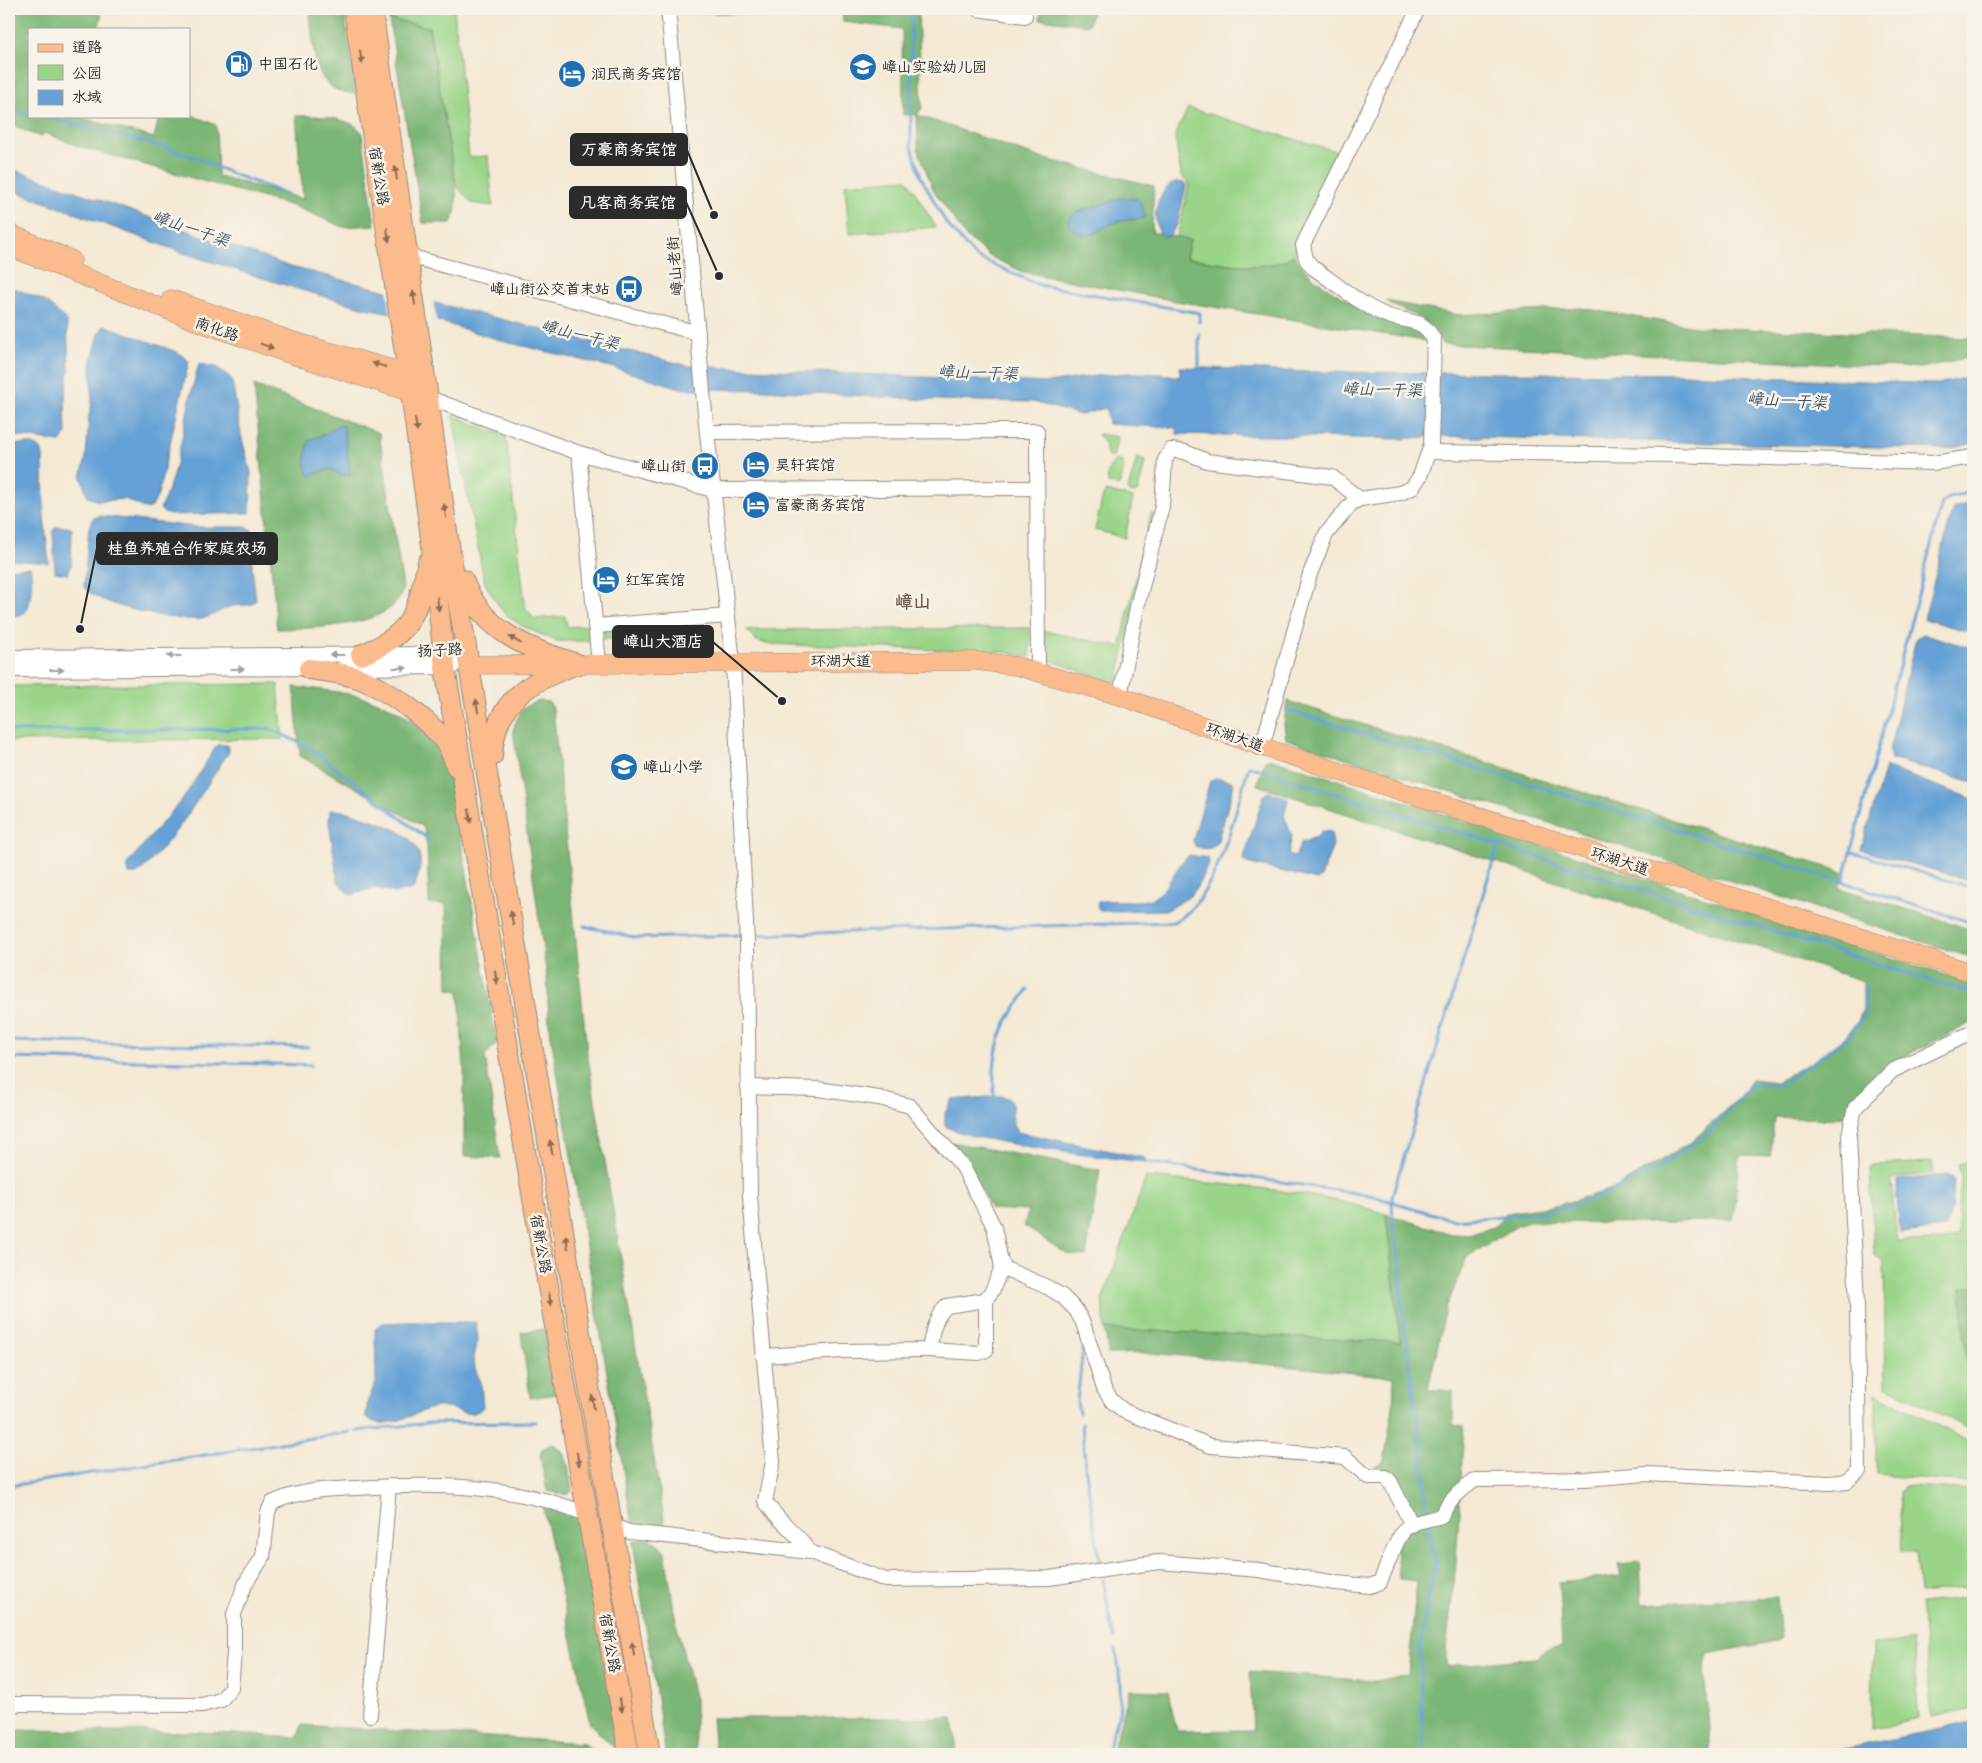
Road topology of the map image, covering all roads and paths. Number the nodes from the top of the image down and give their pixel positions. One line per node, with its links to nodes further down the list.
1 (354, 9): 9 (highway, 宿新公路, one-way to 9)
2 (372, 9): 9 (highway, 宿新公路, one-way to 2)
3 (668, 9): 10 (street, 嶂山老街)
4 (978, 9): 6 (street)
5 (1418, 9): 13 (street)
6 (1024, 16)
7 (9, 233): 11 (main road, 南化路, one-way to 7)
8 (9, 247): 11 (main road, 南化路, one-way to 11)
9 (400, 257): 10 (street); 11 (highway, 宿新公路)
10 (698, 339): 12 (street, 嶂山老街)
11 (419, 386): 14 (street); 19 (highway, 宿新公路)
12 (707, 428): 16 (street); 17 (street, 嶂山老街)
13 (1430, 448): 15 (street); 18 (street)
14 (579, 453): 17 (street); 21 (street)
15 (1973, 457)
16 (1037, 488): 17 (street); 31 (street)
17 (714, 490): 20 (street, 嶂山老街)
18 (1360, 499): 32 (street); 33 (street)
19 (441, 545): 22 (highway); 24 (highway, one-way to 24); 26 (highway, one-way to 19); 28 (highway)
20 (728, 616): 21 (street); 25 (street, 嶂山老街)
21 (596, 626): 27 (street)
22 (361, 655): 23 (street, 扬子路, one-way to 23); 24 (street, 扬子路)
23 (9, 657)
24 (444, 661): 28 (street, 扬子路); 29 (street, 扬子路, one-way to 24); 35 (highway)
25 (733, 662): 27 (main road, 环湖大道); 31 (main road, 环湖大道); 38 (street, 嶂山老街)
26 (577, 664): 27 (main road, 环湖大道); 28 (main road, 环湖大道); 34 (highway)
27 (598, 664)
28 (471, 665): 34 (highway, one-way to 28)
29 (309, 668): 30 (street, 扬子路, one-way to 29); 35 (highway)
30 (9, 670)
31 (1038, 672): 32 (main road, 环湖大道)
32 (1120, 696): 33 (main road, 环湖大道)
33 (1262, 747): 36 (main road, 环湖大道)
34 (490, 788): 39 (highway, one-way to 34)
35 (466, 790): 40 (highway, one-way to 40)
36 (1973, 972)
37 (1973, 1032): 47 (street)
38 (748, 1087): 41 (street); 44 (street, 嶂山老街)
39 (559, 1195): 40 (highway, 宿新公路); 48 (highway, 宿新公路, one-way to 39)
40 (533, 1199): 46 (highway, 宿新公路, one-way to 46)
41 (1000, 1262): 42 (street); 47 (street)
42 (986, 1299): 43 (street); 43 (street)
43 (929, 1350): 44 (street)
44 (763, 1356): 49 (street, 嶂山老街)
45 (389, 1486): 46 (street); 50 (street); 51 (street)
46 (588, 1515): 52 (highway, 宿新公路, one-way to 52)
47 (1412, 1525): 49 (street)
48 (613, 1526): 49 (street); 53 (highway, 宿新公路, one-way to 48)
49 (810, 1552)
50 (9, 1704)
51 (370, 1715)
52 (628, 1747)
53 (650, 1754)

